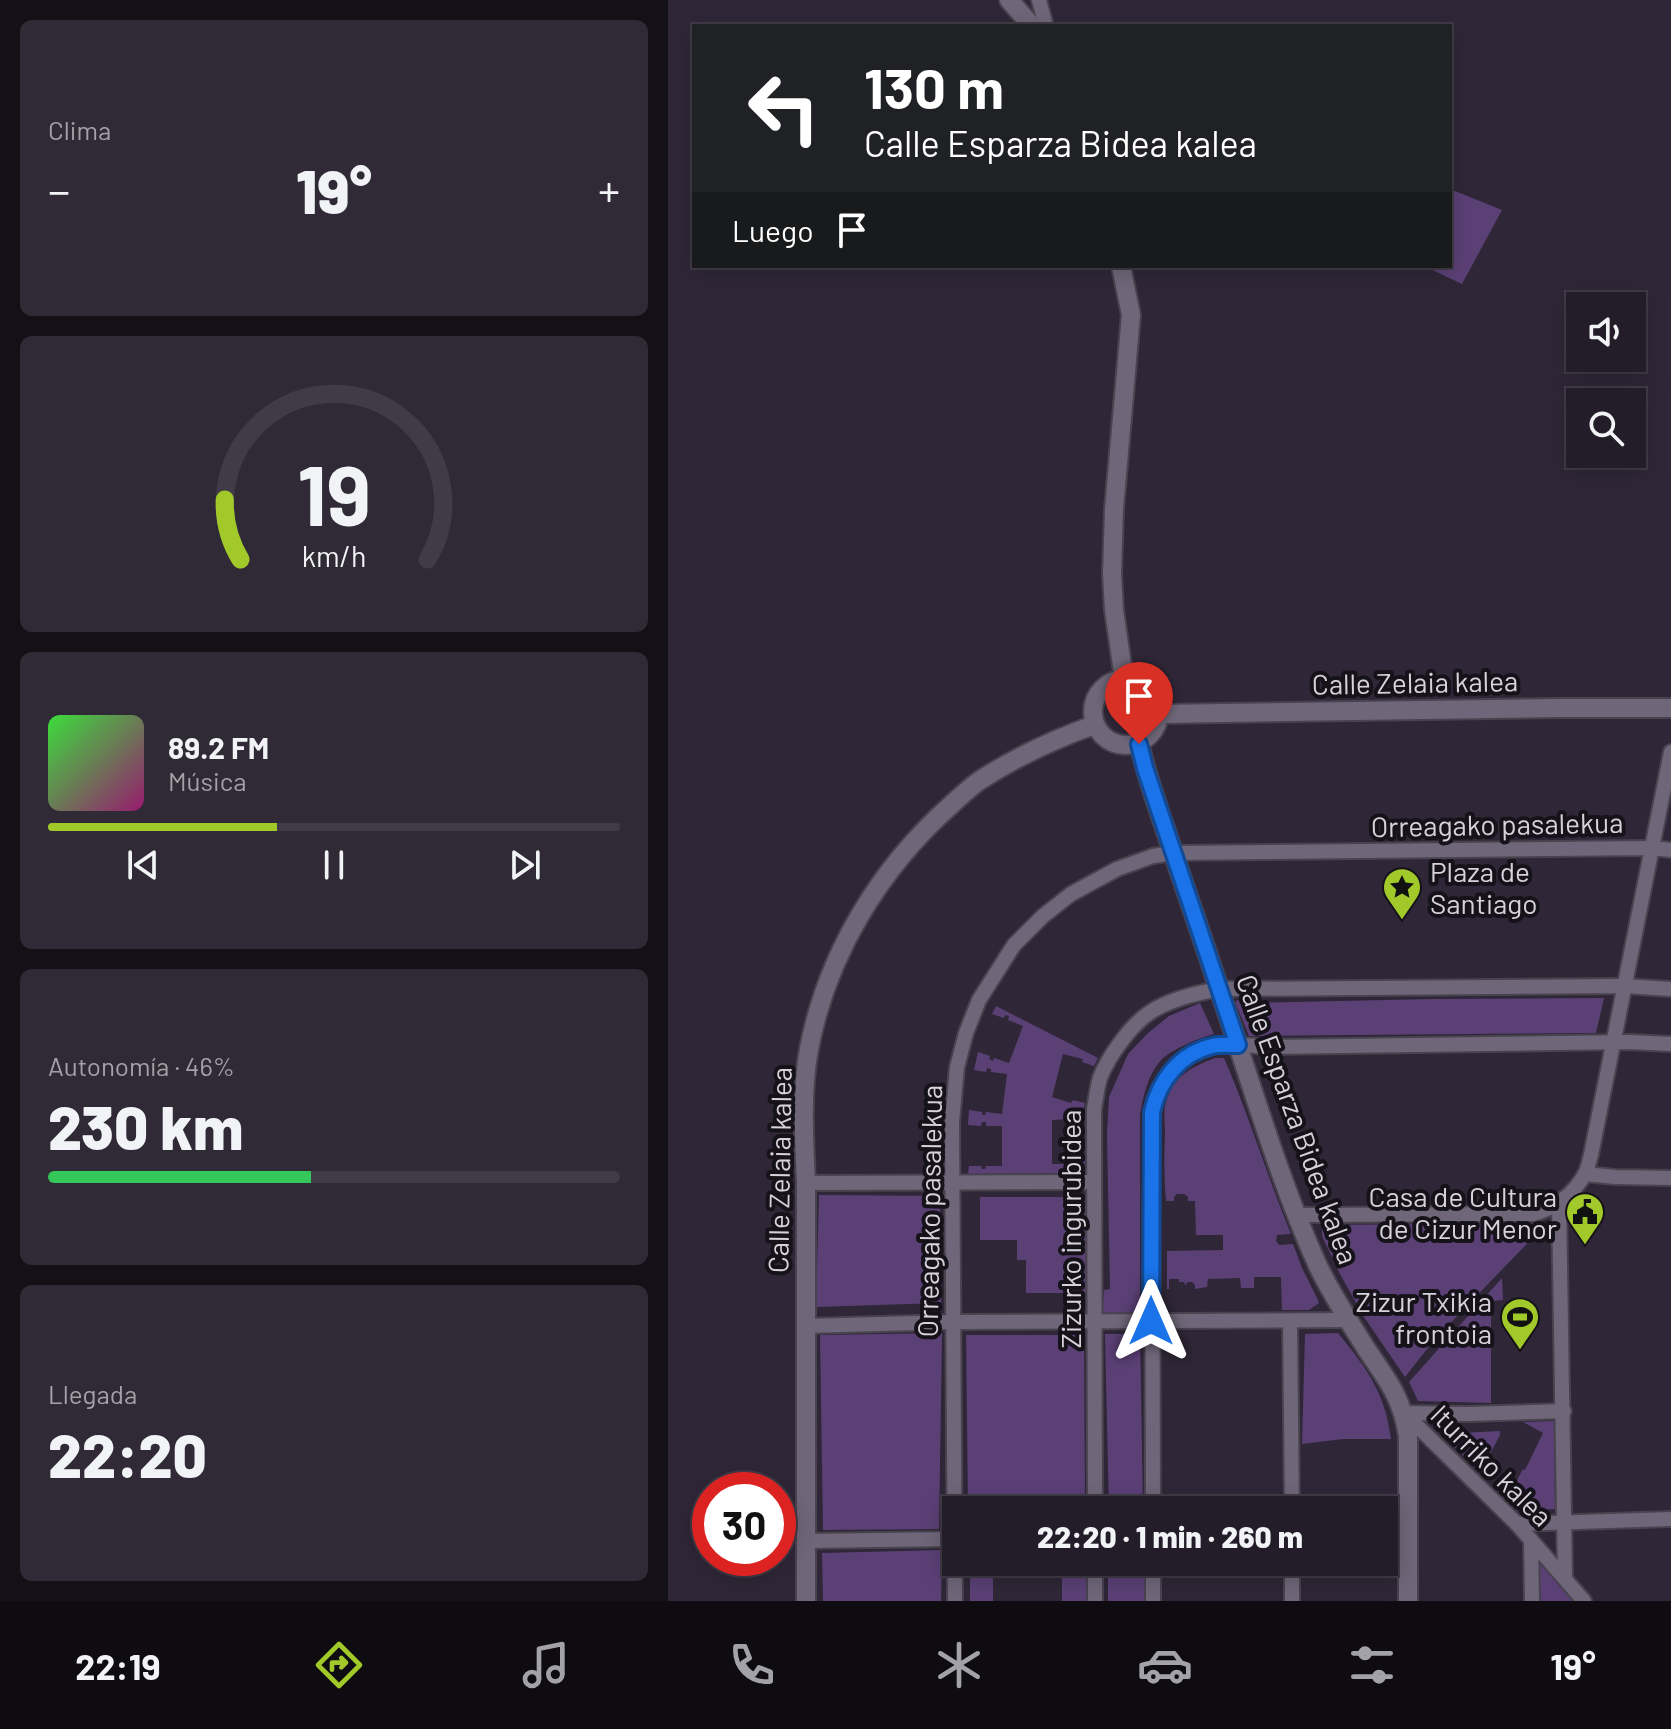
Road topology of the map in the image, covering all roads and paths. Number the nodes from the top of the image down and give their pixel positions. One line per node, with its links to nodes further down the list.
1 (1009, 0): 3 (street)
2 (1039, 0): 4 (street)
3 (1030, 24)
4 (1045, 24)
5 (1121, 268): 6 (street)
6 (1124, 679): 8 (street); 9 (street)
7 (1671, 708): 8 (street, Calle Zelaia kalea)
8 (1160, 714): 10 (street)
9 (1094, 725): 10 (street); 25 (street, Calle Zelaia kalea)
10 (1139, 744): 14 (street, Calle Esparza Bidea kalea)
11 (1671, 752): 12 (street)
12 (1652, 848): 13 (street, Orreagako pasalekua); 14 (street, Orreagako pasalekua); 15 (street)
13 (1671, 850)
14 (1173, 853): 16 (street, Calle Esparza Bidea kalea); 23 (street, Orreagako pasalekua)
15 (1624, 986): 16 (street, Zizurko ingurubidea); 17 (street, Zizurko ingurubidea); 18 (street)
16 (1220, 989): 20 (street, Calle Esparza Bidea kalea); 24 (street, Zizurko ingurubidea)
17 (1671, 989)
18 (1613, 1043): 19 (street); 20 (street); 21 (street)
19 (1671, 1044)
20 (1238, 1045): 27 (street, Calle Esparza Bidea kalea); 29 (street)
21 (1585, 1174): 22 (street); 26 (street)
22 (1671, 1178)
23 (953, 1182): 24 (street); 25 (street); 30 (street, Orreagako pasalekua)
24 (1094, 1182): 31 (street, Zizurko ingurubidea)
25 (806, 1183): 33 (street, Calle Zelaia kalea)
26 (1559, 1203): 27 (street); 34 (street)
27 (1298, 1215): 28 (street, Calle Esparza Bidea kalea)
28 (1349, 1320): 32 (street); 35 (street, Calle Esparza Bidea kalea)
29 (1151, 1321): 31 (street); 32 (street); 38 (street)
30 (953, 1322): 31 (street); 33 (street); 36 (street, Orreagako pasalekua)
31 (1095, 1322): 37 (street, Zizurko ingurubidea)
32 (1290, 1322): 39 (street)
33 (806, 1326): 45 (street, Calle Zelaia kalea)
34 (1564, 1411): 35 (street, Iturriko kalea); 41 (street)
35 (1404, 1413): 42 (street, Iturriko kalea); 56 (street, Calle Esparza Bidea kalea)
36 (955, 1496)
37 (1095, 1496)
38 (1153, 1496)
39 (1292, 1496)
40 (1671, 1519): 41 (street)
41 (1565, 1521): 42 (street); 50 (street)
42 (1517, 1524): 44 (street, Iturriko kalea)
43 (942, 1539): 45 (street)
44 (1531, 1540): 50 (street, Iturriko kalea); 57 (street)
45 (805, 1541): 51 (street, Calle Zelaia kalea)
46 (955, 1576): 52 (street, Orreagako pasalekua)
47 (1095, 1576): 53 (street)
48 (1153, 1576): 54 (street)
49 (1292, 1576): 55 (street)
50 (1565, 1578): 58 (street, Iturriko kalea)
51 (806, 1601)
52 (955, 1601)
53 (1095, 1601)
54 (1153, 1601)
55 (1292, 1601)
56 (1408, 1601)
57 (1532, 1601)
58 (1584, 1601)

